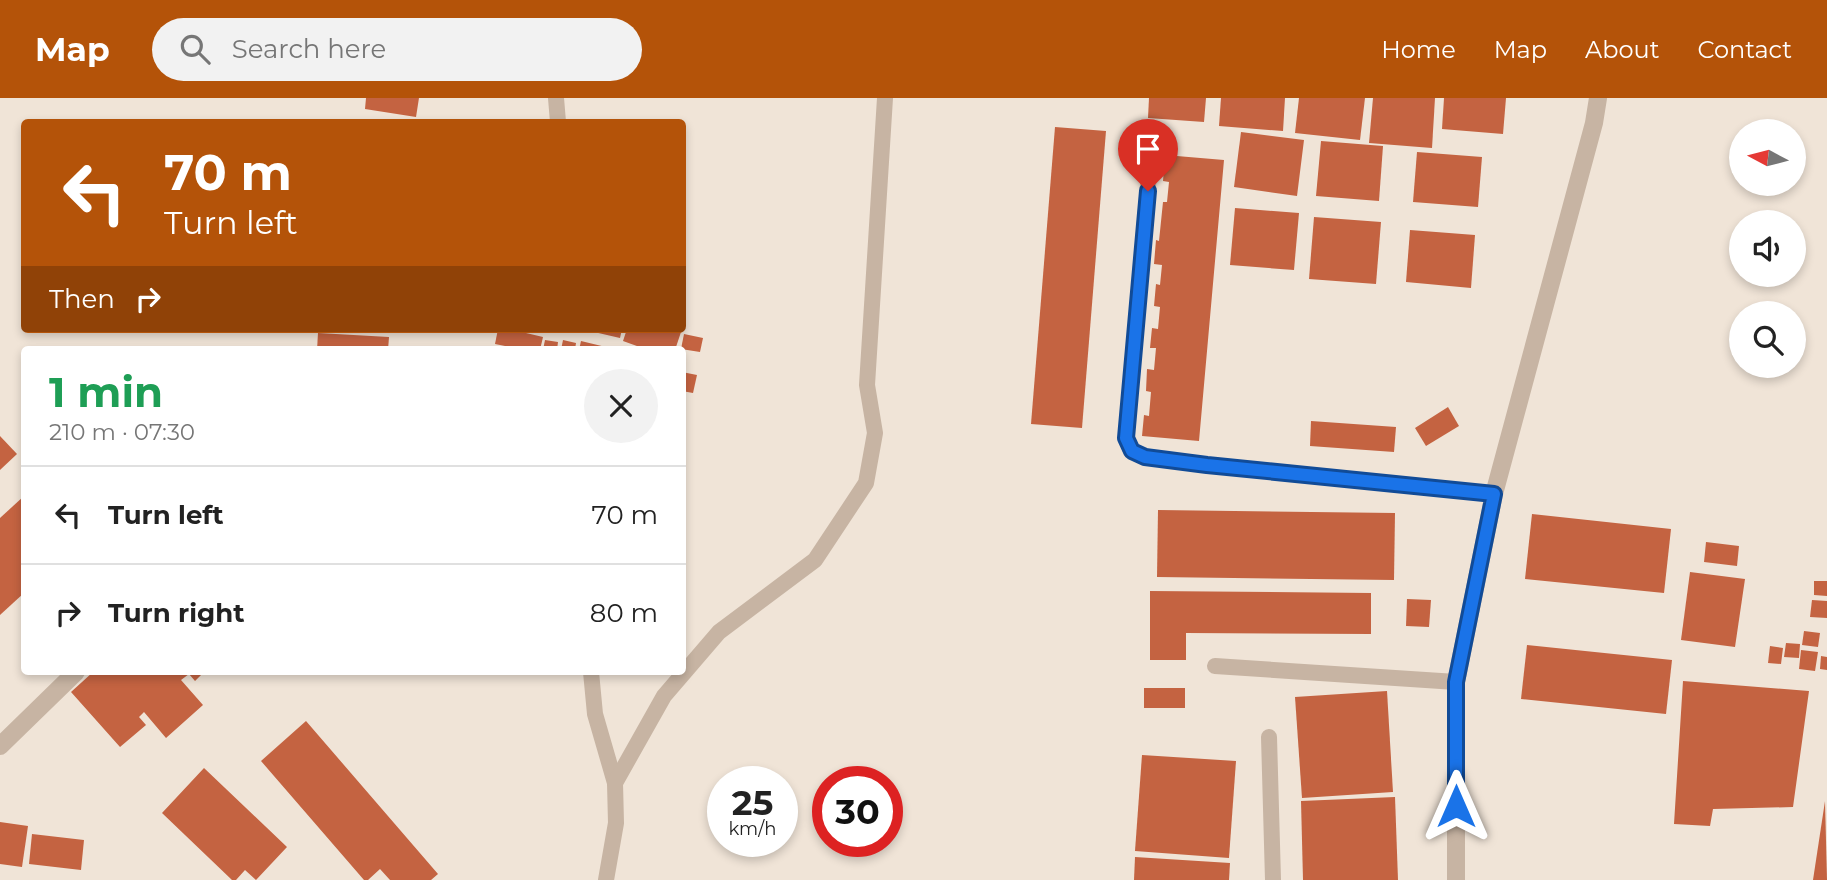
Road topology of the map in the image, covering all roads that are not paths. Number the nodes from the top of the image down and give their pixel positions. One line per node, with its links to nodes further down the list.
1 (556, 98): 4 (lane)
2 (885, 98): 8 (lane)
3 (1598, 98): 6 (street)
4 (558, 119)
5 (1150, 163): 6 (lane)
6 (1494, 494): 12 (street)
7 (1215, 666): 12 (lane)
8 (686, 670)
9 (73, 675): 14 (street)
10 (591, 675): 15 (lane)
11 (682, 675): 15 (lane)
12 (1456, 682): 18 (street)
13 (1269, 737): 17 (lane)
14 (1, 744)
15 (615, 783): 16 (lane)
16 (606, 880)
17 (1273, 880)
18 (1456, 880)

